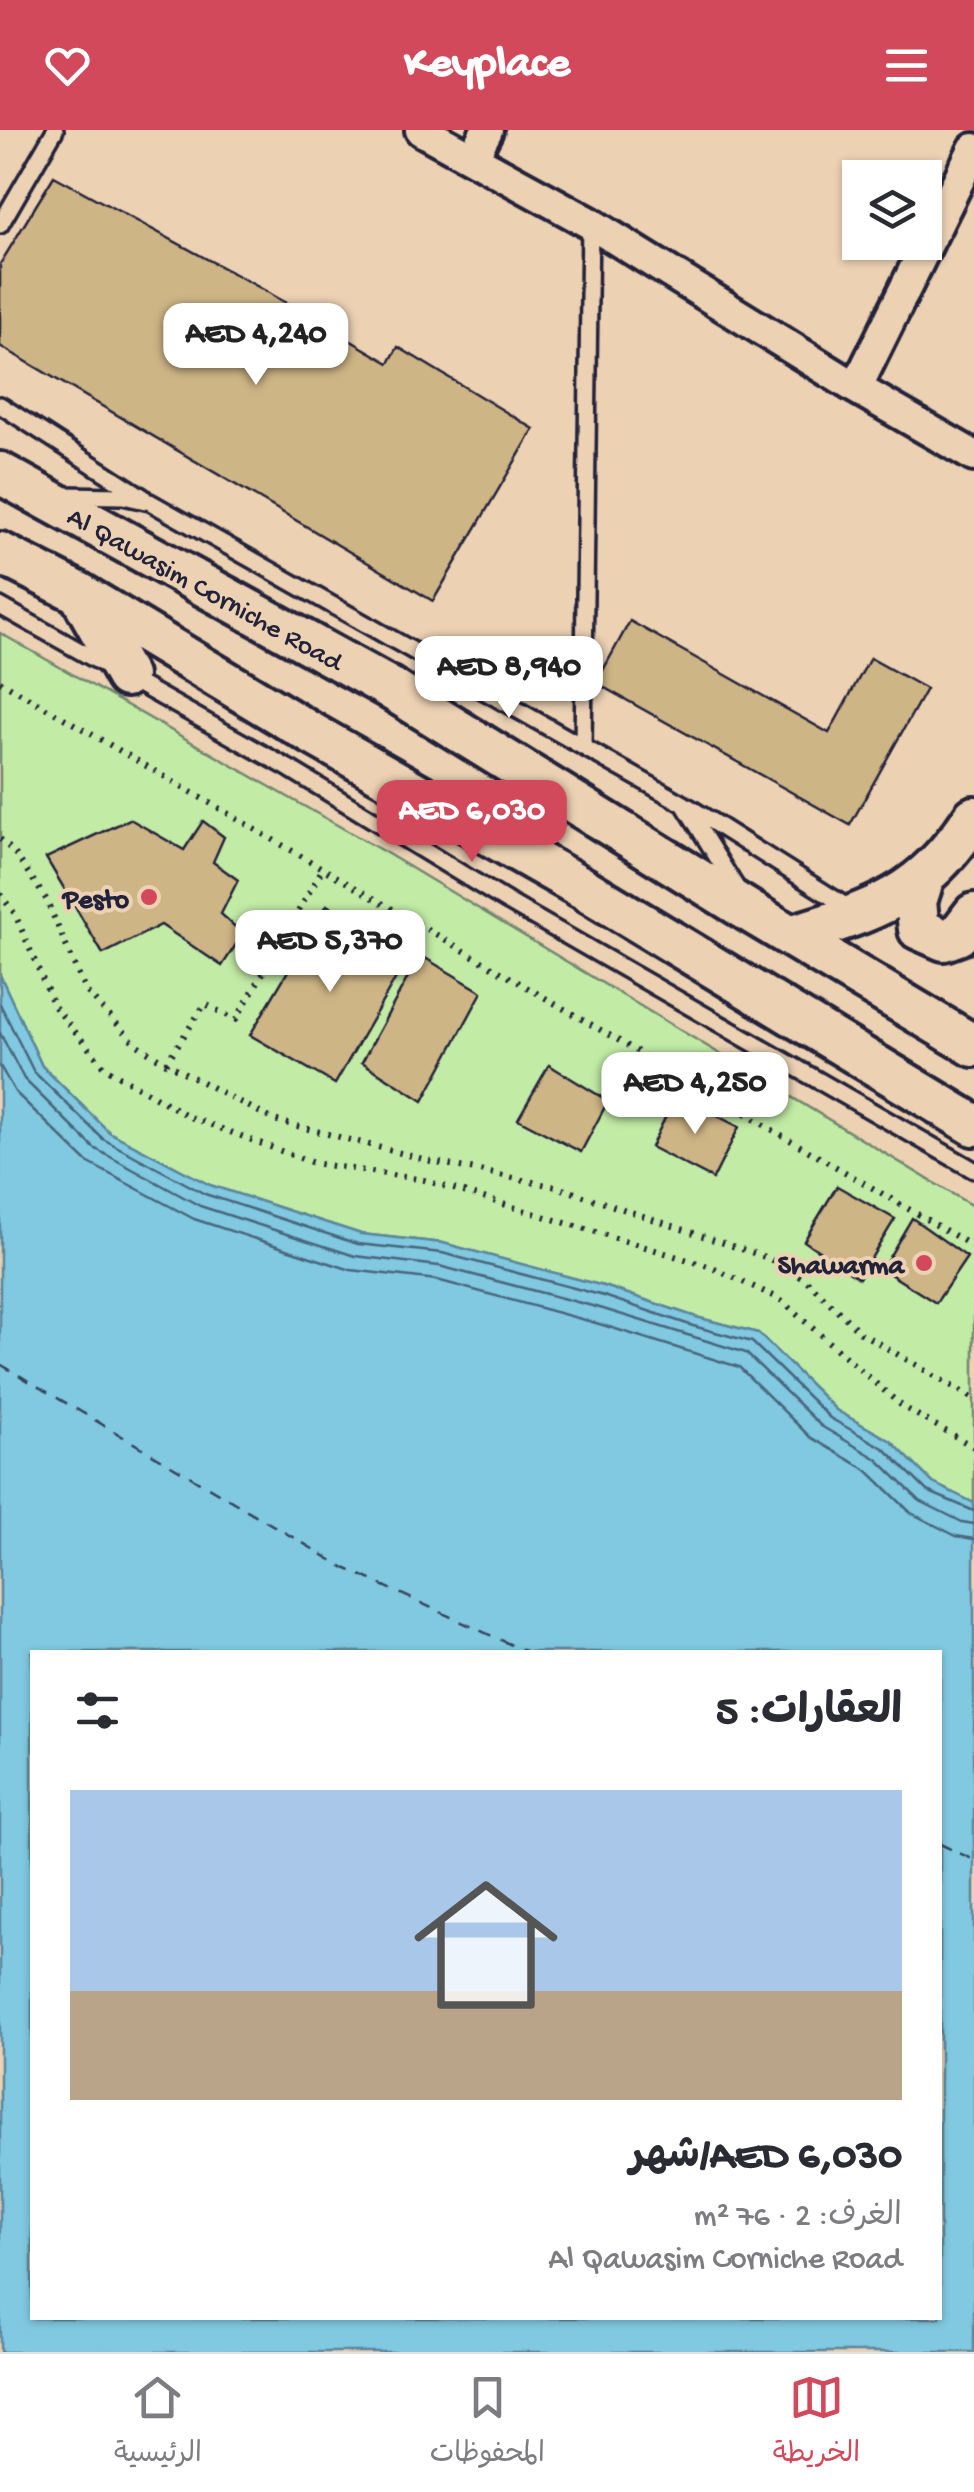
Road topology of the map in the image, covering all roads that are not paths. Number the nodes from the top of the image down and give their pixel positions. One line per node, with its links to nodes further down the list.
1 (55, 130): 7 (lane)
2 (421, 130): 5 (street)
3 (488, 130): 5 (street)
4 (974, 149): 8 (street)
5 (473, 157): 6 (street)
6 (590, 222): 8 (street); 18 (lane)
7 (0, 225)
8 (856, 388): 10 (street)
9 (0, 405): 13 (lane)
10 (974, 456)
11 (0, 473): 12 (main road, Al Qawasim Corniche Road)
12 (43, 496): 13 (lane); 22 (main road, Al Qawasim Corniche Road)
13 (150, 502): 18 (lane)
14 (0, 552): 15 (main road)
15 (79, 593): 17 (main road); 27 (main road)
16 (0, 606): 17 (lane)
17 (126, 676): 28 (lane)
18 (583, 746): 19 (lane)
19 (684, 804): 22 (lane); 24 (lane)
20 (974, 817): 21 (main road)
21 (923, 880): 23 (main road); 24 (main road)
22 (752, 914): 25 (main road, Al Qawasim Corniche Road)
23 (974, 914)
24 (859, 915): 25 (main road)
25 (790, 936): 26 (main road, Al Qawasim Corniche Road)
26 (974, 1046)
27 (974, 1125)
28 (974, 1170)

